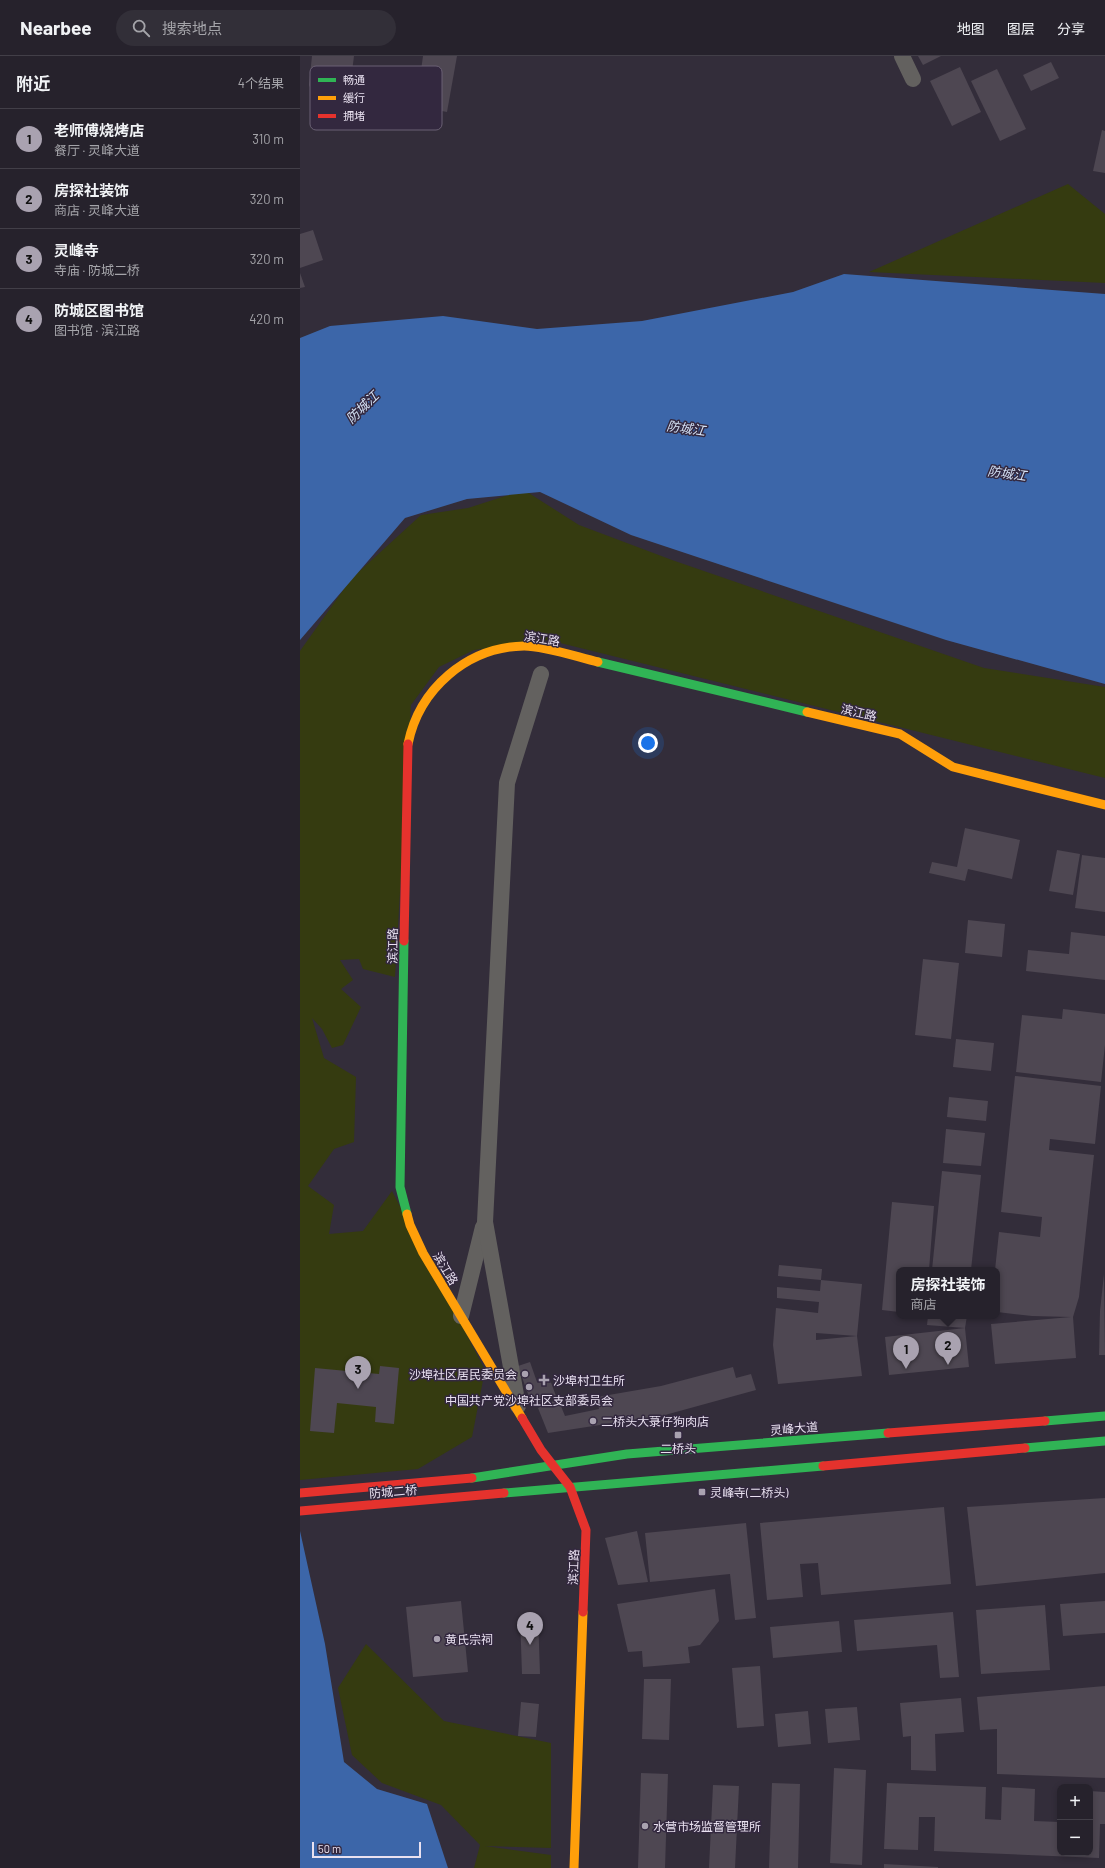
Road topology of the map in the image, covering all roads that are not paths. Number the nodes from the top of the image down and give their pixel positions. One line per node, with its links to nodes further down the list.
1 (902, 56): 2 (street)
2 (913, 79)
3 (541, 674): 5 (street)
4 (1105, 805): 6 (street, 滨江路)
5 (485, 1222): 6 (street); 7 (street)
6 (461, 1316): 7 (street, 滨江路)
7 (519, 1411): 10 (street, 滨江路)
8 (1105, 1416): 10 (street, 灵峰大道)
9 (1105, 1441): 12 (street)
10 (553, 1465): 11 (street, 灵峰大道); 12 (street, 滨江路)
11 (487, 1477): 13 (street, 防城二桥)
12 (570, 1487): 14 (street, 防城二桥); 15 (street, 滨江路)
13 (300, 1493)
14 (300, 1511)
15 (574, 1868)

